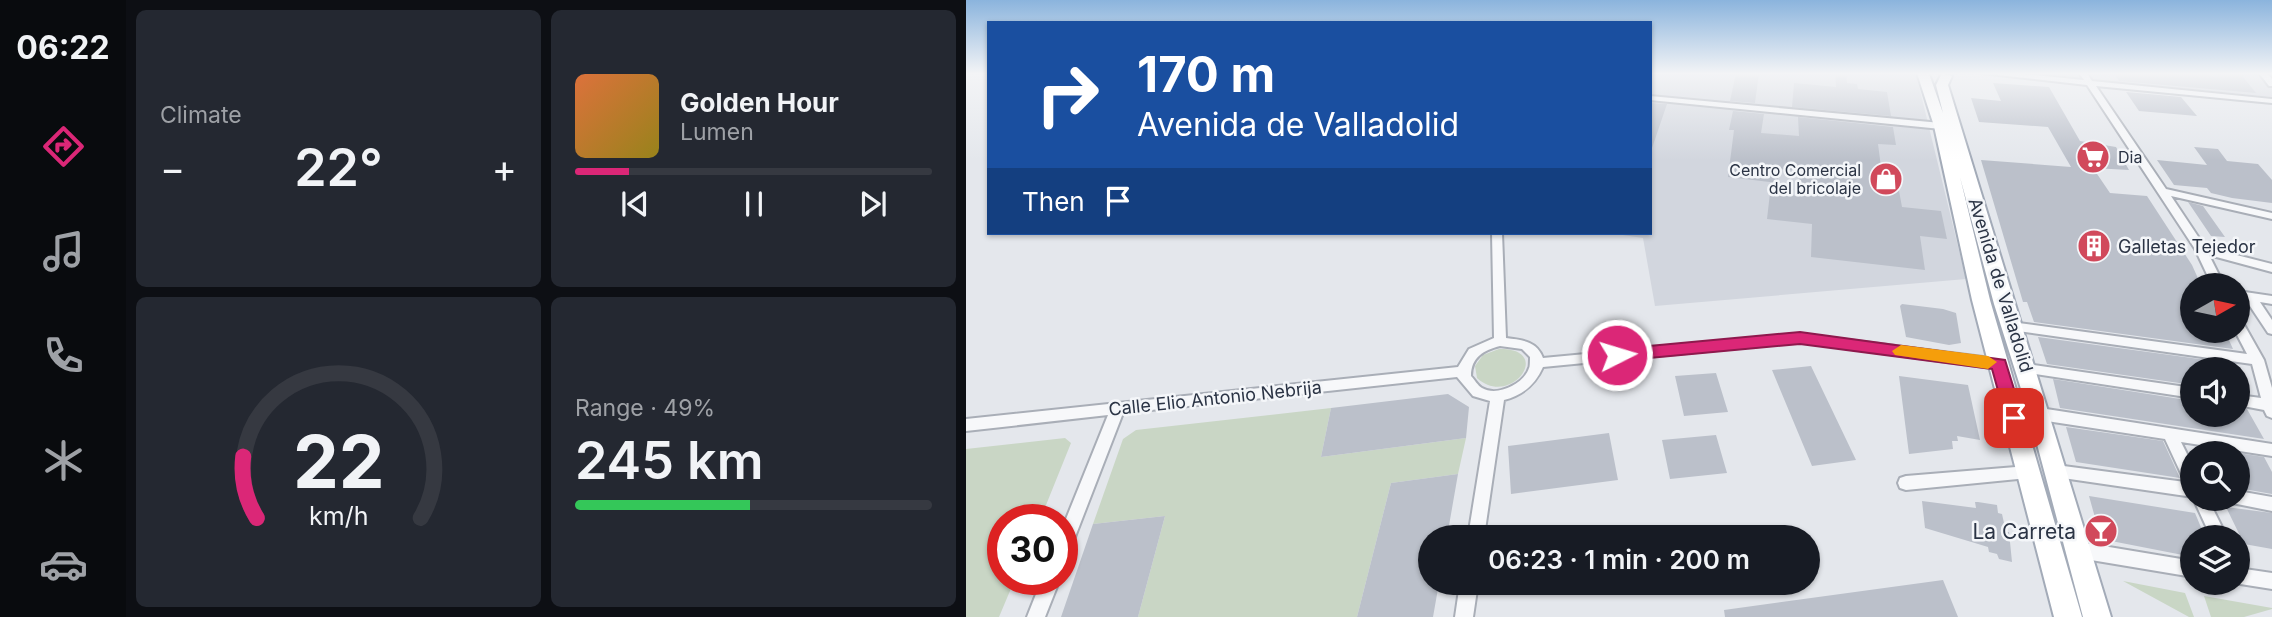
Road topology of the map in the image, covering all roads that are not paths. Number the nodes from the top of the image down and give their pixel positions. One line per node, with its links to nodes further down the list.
1 (1689, 102): 5 (street)
2 (1933, 102): 5 (main road, Avenida de Valladolid)
3 (1947, 102): 15 (main road, Avenida de Valladolid)
4 (2102, 102): 6 (street)
5 (1941, 126): 21 (main road, Avenida de Valladolid)
6 (2161, 191): 7 (street); 9 (street)
7 (2272, 216)
8 (1497, 235): 17 (street)
9 (2201, 249): 10 (street); 11 (street)
10 (2272, 268)
11 (2212, 273)
12 (2250, 297): 13 (street)
13 (2272, 300)
14 (2250, 303): 16 (street)
15 (2011, 326): 19 (street); 22 (main road, Avenida de Valladolid)
16 (2272, 330)
17 (1500, 341): 20 (street); 23 (street)
18 (2248, 343): 19 (street)
19 (2257, 360): 28 (street)
20 (1538, 363): 21 (street); 25 (street)
21 (1999, 364): 35 (main road, Avenida de Valladolid)
22 (2027, 369): 24 (street); 29 (main road, Avenida de Valladolid)
23 (1463, 371): 25 (street); 27 (street, Calle Elio Antonio Nebrija)
24 (2180, 391)
25 (1498, 395): 41 (street)
26 (2250, 403): 28 (street)
27 (1118, 408): 30 (street, Calle Elio Antonio Nebrija); 40 (street)
28 (2271, 409)
29 (2040, 414): 31 (street); 34 (main road, Avenida de Valladolid)
30 (966, 425)
31 (2170, 434): 32 (street); 33 (street)
32 (2272, 450)
33 (2180, 455)
34 (2056, 471): 37 (street); 42 (main road, Avenida de Valladolid)
35 (2028, 472): 36 (street); 50 (main road, Avenida de Valladolid)
36 (1906, 483)
37 (2180, 488)
38 (2250, 500): 39 (street)
39 (2272, 503)
40 (1078, 509)
41 (1478, 525)
42 (2079, 550): 43 (street); 51 (main road, Avenida de Valladolid)
43 (2180, 567)
44 (2250, 578): 45 (street)
45 (2272, 582)
46 (1045, 595): 48 (street)
47 (1467, 595): 49 (street)
48 (1036, 617)
49 (1464, 617)
50 (2068, 617)
51 (2097, 617)

